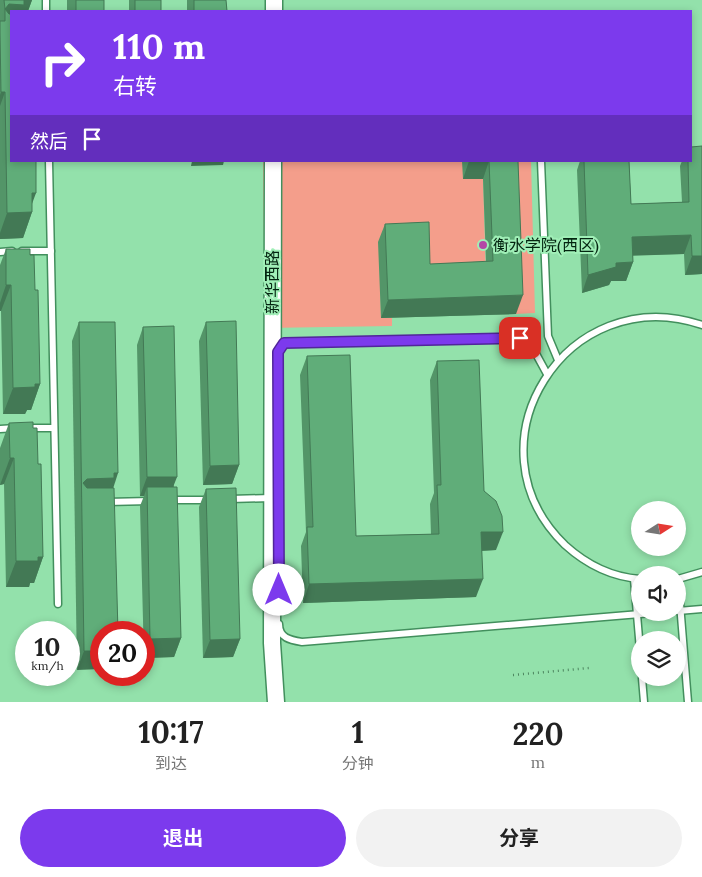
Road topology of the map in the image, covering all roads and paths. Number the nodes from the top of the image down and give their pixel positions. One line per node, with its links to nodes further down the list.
1 (49, 162): 4 (lane)
2 (273, 162): 11 (street, 新华西路)
3 (541, 162): 7 (lane)
4 (51, 250): 5 (lane); 10 (lane)
5 (0, 252)
6 (702, 326): 7 (lane)
7 (558, 360): 8 (lane)
8 (547, 374): 14 (lane); 19 (lane)
9 (0, 428): 10 (lane)
10 (54, 428): 16 (lane)
11 (271, 498): 12 (lane); 24 (street, 新华西路)
12 (101, 502)
13 (702, 572): 15 (lane)
14 (631, 577)
15 (686, 577)
16 (58, 604)
17 (702, 609): 18 (lane)
18 (686, 610)
19 (631, 615)
20 (680, 621): 26 (lane)
21 (589, 668): 22 (path)
22 (514, 675)
23 (643, 686): 25 (lane)
24 (276, 702)
25 (644, 702)
26 (688, 702)

